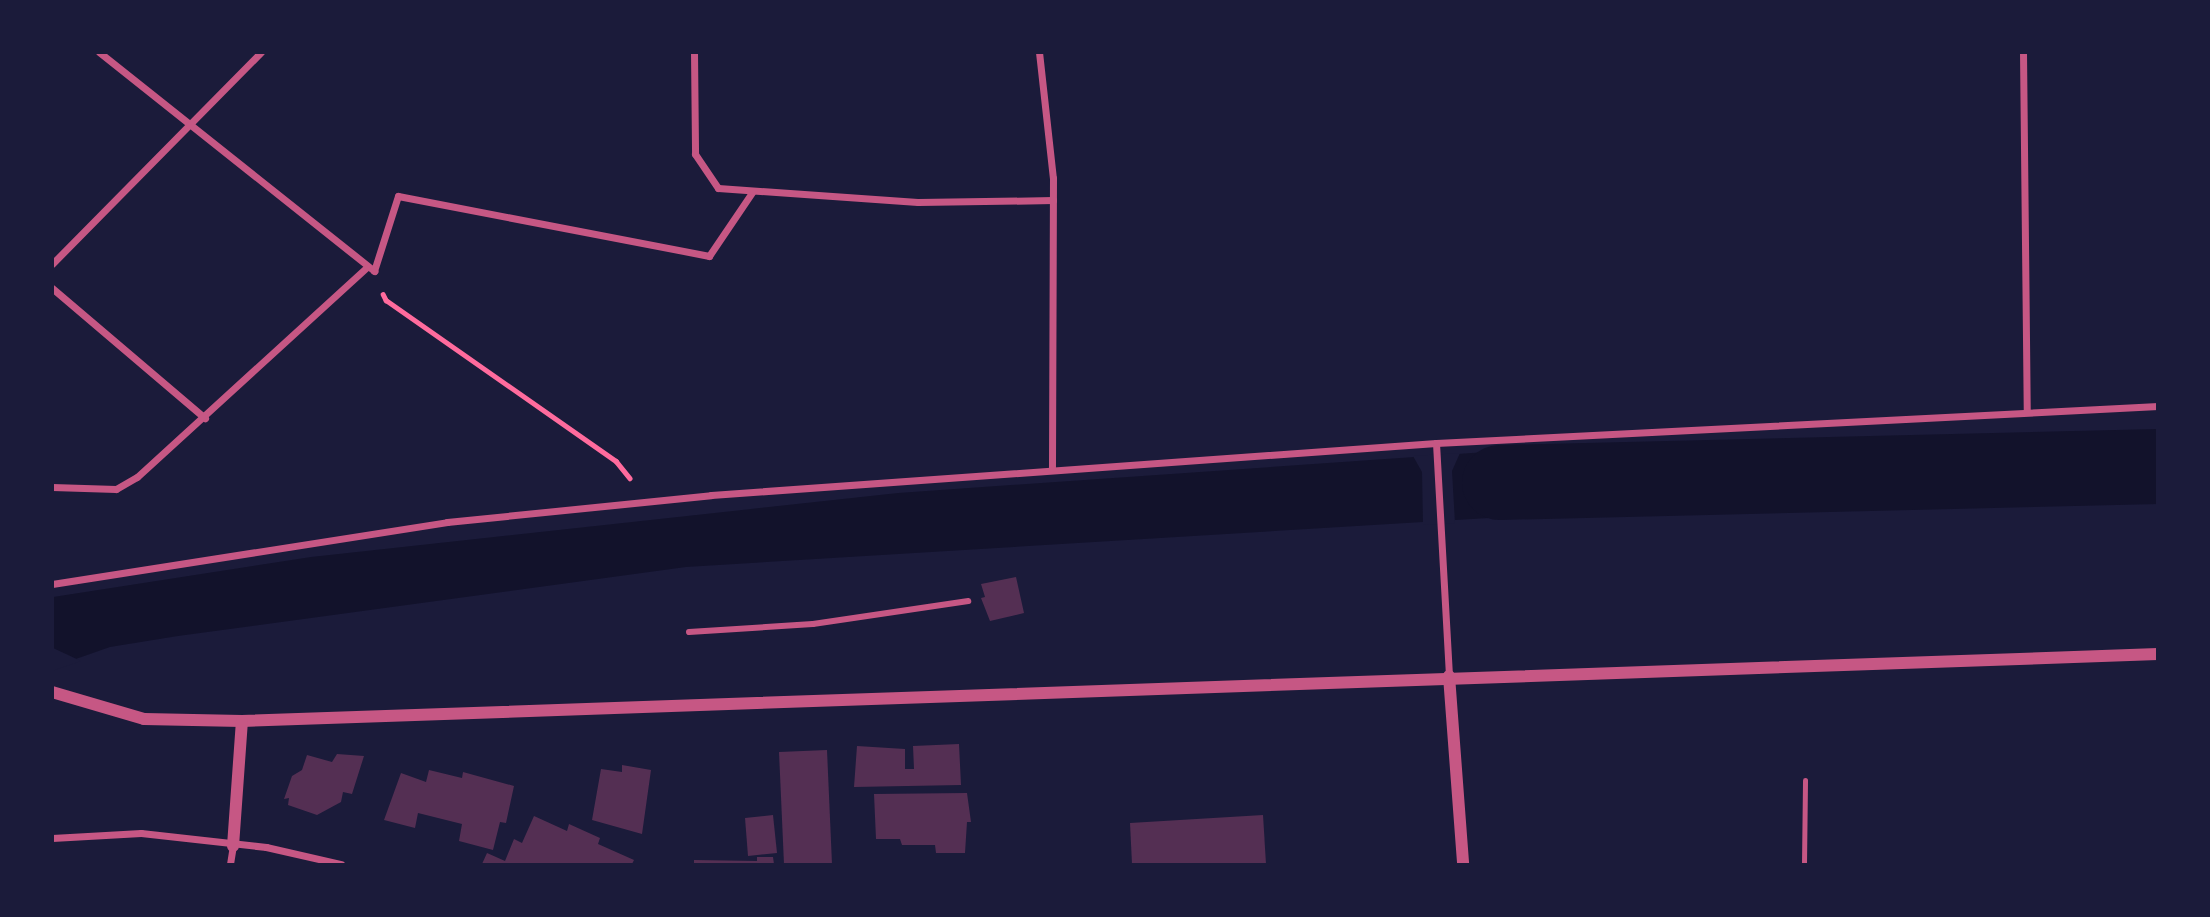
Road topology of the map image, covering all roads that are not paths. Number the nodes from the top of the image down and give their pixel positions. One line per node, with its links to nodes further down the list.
1 (99, 52): 6 (street)
2 (261, 52): 6 (street)
3 (694, 52): 7 (street)
4 (1039, 52): 8 (street)
5 (2023, 52): 13 (street)
6 (186, 126): 9 (street); 10 (street)
7 (753, 191): 8 (street); 10 (street)
8 (1053, 200): 16 (street)
9 (52, 264)
10 (370, 269): 14 (street)
11 (52, 288): 14 (street)
12 (2158, 406): 13 (street)
13 (2027, 411): 15 (street)
14 (205, 418): 17 (street)
15 (1436, 443): 16 (street); 22 (street)
16 (1052, 469): 18 (street)
17 (52, 487)
18 (52, 584)
19 (968, 601): 20 (street)
20 (689, 632)
21 (2158, 654): 22 (street)
22 (1449, 676): 24 (street); 30 (street)
23 (52, 692): 24 (street)
24 (242, 721): 27 (street)
25 (1805, 780): 31 (lane)
26 (52, 838): 27 (street)
27 (233, 846): 28 (street); 29 (street)
28 (230, 864)
29 (341, 864)
30 (1463, 864)
31 (1804, 864)

